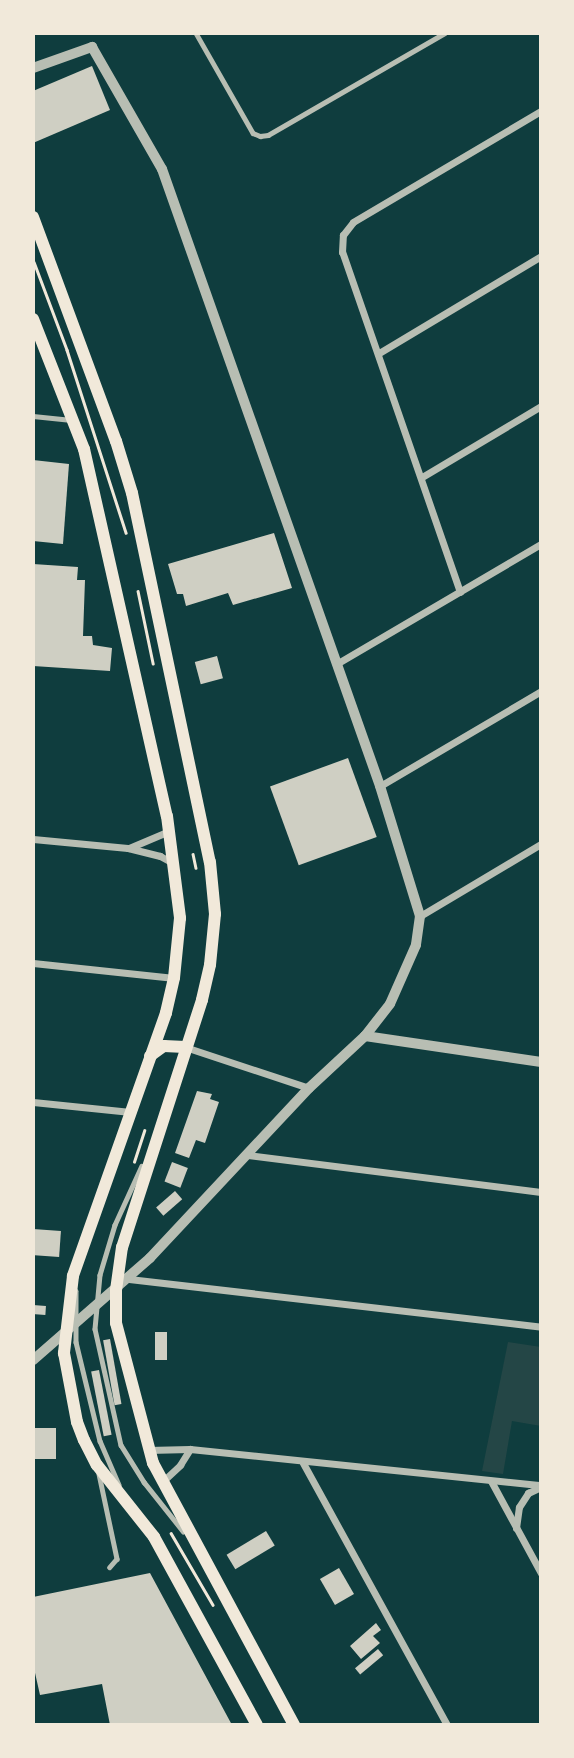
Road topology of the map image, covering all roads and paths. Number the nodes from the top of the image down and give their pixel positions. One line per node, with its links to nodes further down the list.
1 (196, 33): 2 (lane)
2 (444, 33)
3 (33, 68): 17 (street)
4 (541, 111): 8 (street)
5 (33, 217): 12 (main road)
6 (541, 256): 8 (street)
7 (33, 319): 11 (main road)
8 (379, 353): 14 (street)
9 (541, 406): 14 (street)
10 (33, 416): 11 (lane)
11 (73, 421): 13 (main road)
12 (116, 441): 13 (path); 29 (main road)
13 (84, 449): 20 (main road)
14 (422, 477): 16 (street)
15 (541, 544): 16 (street)
16 (460, 592): 17 (street)
17 (338, 663): 19 (street)
18 (541, 691): 19 (street)
19 (380, 786): 25 (street)
20 (170, 830): 23 (street); 24 (main road)
21 (33, 839): 23 (street)
22 (541, 844): 25 (street)
23 (128, 848): 24 (street)
24 (176, 866): 27 (main road)
25 (420, 916): 28 (street)
26 (33, 963): 27 (street)
27 (174, 978): 30 (main road)
28 (365, 1036): 31 (street); 32 (street)
29 (185, 1047): 30 (main road); 32 (street); 35 (main road)
30 (150, 1056): 34 (main road)
31 (541, 1062)
32 (309, 1088): 36 (street)
33 (33, 1102): 34 (street)
34 (130, 1112): 39 (main road)
35 (150, 1133): 37 (path); 41 (main road); 42 (lane)
36 (248, 1155): 38 (street); 40 (street)
37 (132, 1167)
38 (541, 1192)
39 (74, 1276): 43 (lane); 45 (main road)
40 (129, 1279): 41 (street); 44 (street)
41 (116, 1290): 42 (street); 48 (main road)
42 (94, 1308): 43 (street); 57 (lane)
43 (78, 1322): 45 (street); 54 (lane)
44 (541, 1328)
45 (66, 1333): 46 (street); 50 (main road)
46 (33, 1360)
47 (190, 1449): 48 (street); 49 (street); 52 (street)
48 (147, 1450): 52 (main road)
49 (303, 1463): 51 (street); 63 (street)
50 (97, 1465): 54 (main road); 58 (lane)
51 (491, 1480): 53 (street); 56 (street)
52 (162, 1482): 57 (main road)
53 (541, 1486): 56 (street)
54 (126, 1499): 61 (main road)
55 (170, 1530): 60 (path)
56 (517, 1532): 59 (street)
57 (200, 1550): 62 (main road)
58 (110, 1567)
59 (541, 1573)
60 (213, 1605)
61 (257, 1725)
62 (295, 1725)
63 (447, 1725)

